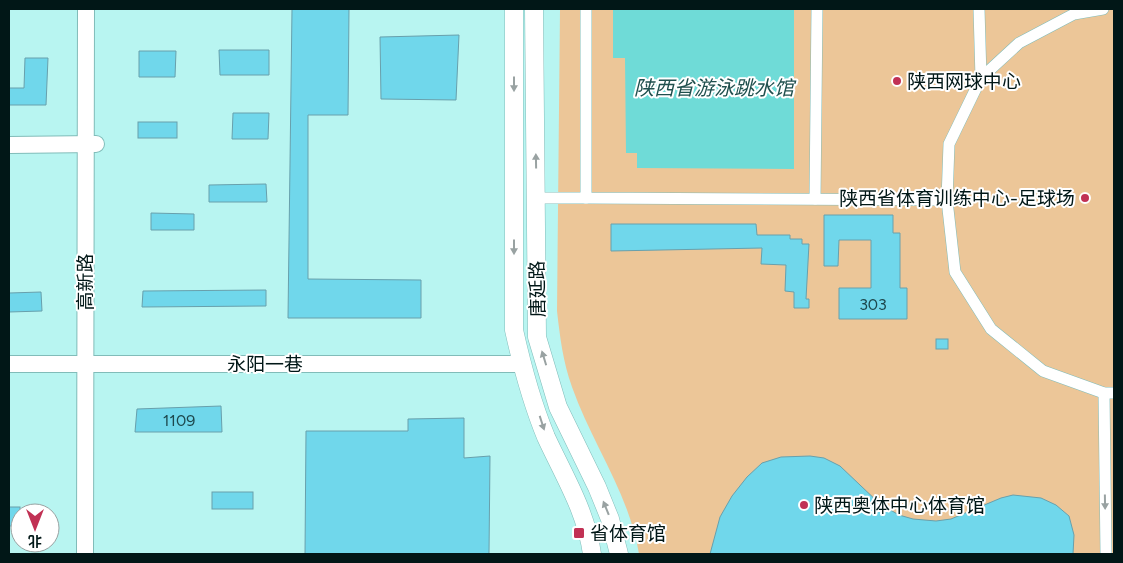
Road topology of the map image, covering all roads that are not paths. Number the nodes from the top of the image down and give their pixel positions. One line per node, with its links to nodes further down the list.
1 (86, 9): 10 (main road, 高新路)
2 (95, 9): 10 (main road, 高新路)
3 (514, 9): 18 (main road, 唐延路, one-way to 18)
4 (534, 9): 12 (main road, 唐延路, one-way to 4)
5 (586, 9): 13 (street)
6 (817, 9): 14 (street)
7 (979, 9): 9 (street)
8 (1103, 9): 9 (street)
9 (981, 78): 15 (street)
10 (91, 144): 11 (main road); 17 (main road, 高新路)
11 (9, 145)
12 (536, 198): 13 (street); 25 (main road, 唐延路, one-way to 12)
13 (586, 198): 14 (street)
14 (815, 199): 15 (street)
15 (947, 200): 20 (street)
16 (9, 354): 17 (main road, 永阳一巷)
17 (90, 359): 18 (main road, 永阳一巷); 19 (main road, 永阳一巷); 22 (main road, 高新路); 23 (main road, 高新路)
18 (521, 359): 24 (main road, 唐延路, one-way to 24)
19 (9, 364)
20 (1109, 393): 21 (street)
21 (1109, 453): 26 (street, one-way to 26)
22 (85, 554)
23 (95, 554)
24 (592, 554)
25 (619, 554)
26 (1106, 554)

